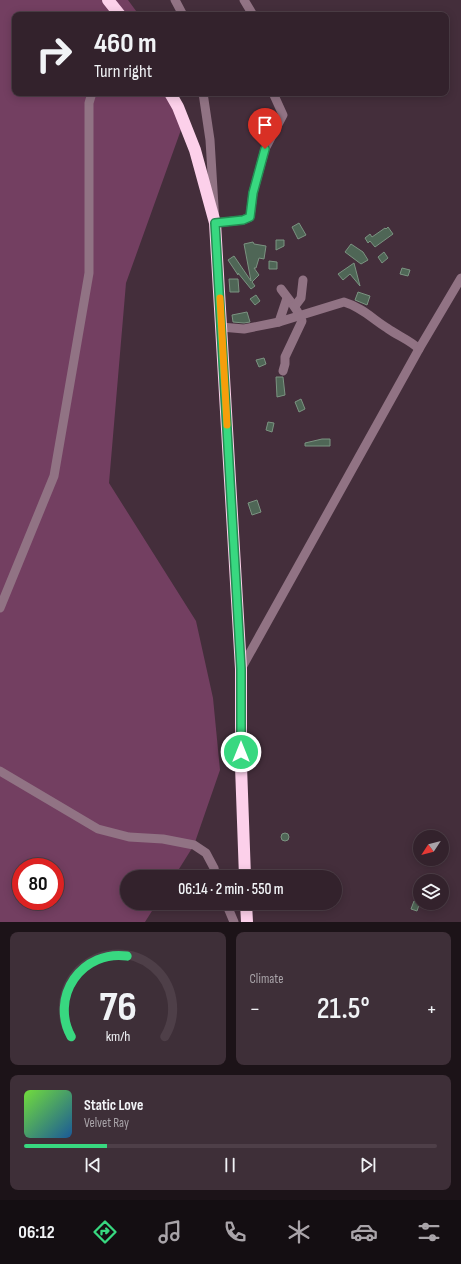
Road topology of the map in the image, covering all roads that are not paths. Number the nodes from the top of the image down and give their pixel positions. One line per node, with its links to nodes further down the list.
1 (175, 0): 3 (street)
2 (244, 0): 4 (street)
3 (181, 12)
4 (252, 12)
5 (91, 96): 20 (street)
6 (172, 96): 9 (highway)
7 (204, 96): 9 (street)
8 (274, 96): 9 (street)
9 (215, 223): 17 (highway)
10 (461, 278): 18 (street)
11 (304, 280): 14 (street)
12 (281, 289): 13 (street)
13 (287, 298): 14 (street); 16 (street)
14 (295, 306): 15 (street)
15 (300, 315): 16 (street); 18 (street); 19 (street)
16 (279, 322): 17 (street)
17 (221, 327): 21 (highway)
18 (419, 349): 21 (street)
19 (283, 371)
20 (0, 608)
21 (241, 669): 24 (highway)
22 (0, 771): 23 (street)
23 (214, 870)
24 (245, 870)
25 (229, 910): 27 (street)
26 (246, 910): 28 (highway)
27 (234, 922)
28 (247, 922)

